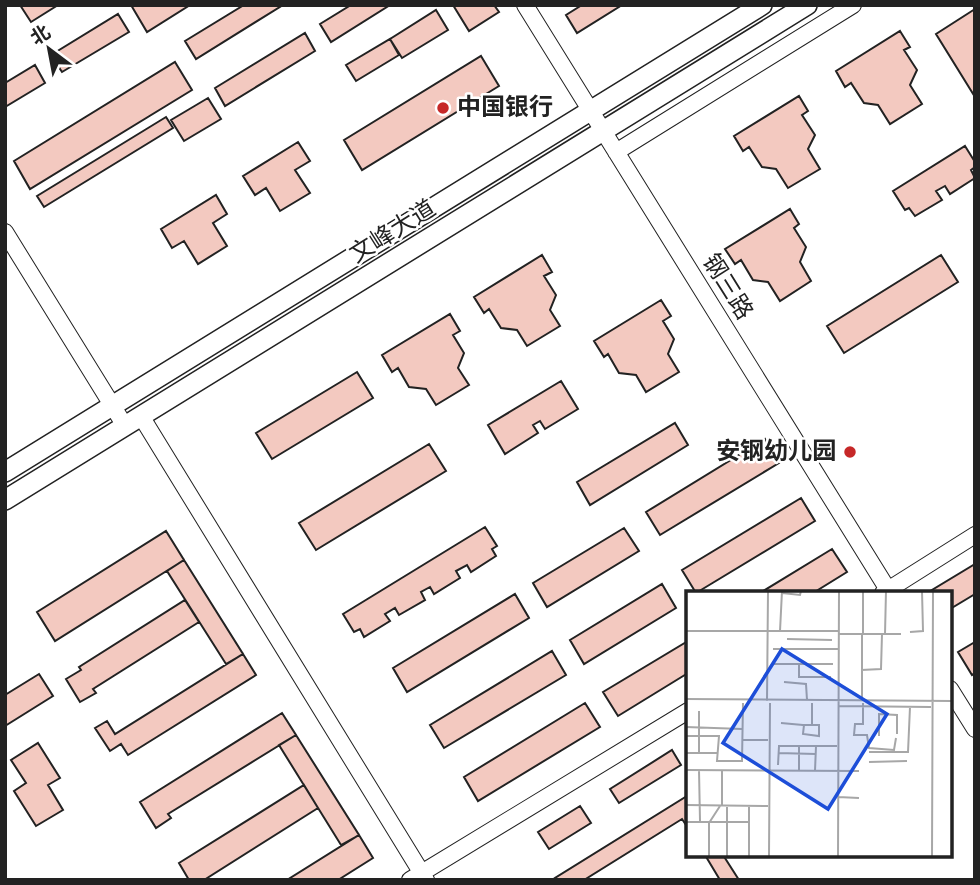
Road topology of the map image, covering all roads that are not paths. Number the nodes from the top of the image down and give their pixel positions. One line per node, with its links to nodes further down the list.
1 (525, 5): 5 (street, 钢三路)
2 (762, 5): 5 (main road, 文峰大道)
3 (807, 5): 6 (main road, 文峰大道)
4 (853, 5): 7 (street)
5 (590, 111): 6 (street, 钢三路); 9 (main road, 文峰大道)
6 (603, 131): 7 (street, 钢三路); 10 (main road, 文峰大道)
7 (616, 152): 14 (street, 钢三路)
8 (5, 232): 9 (street)
9 (113, 406): 10 (street); 11 (main road, 文峰大道)
10 (133, 421): 12 (main road, 文峰大道); 19 (street)
11 (5, 472)
12 (5, 500)
13 (975, 535): 15 (street)
14 (886, 591)
15 (889, 591)
16 (952, 692): 18 (street)
17 (686, 712): 19 (street)
18 (975, 729)
19 (419, 877)

